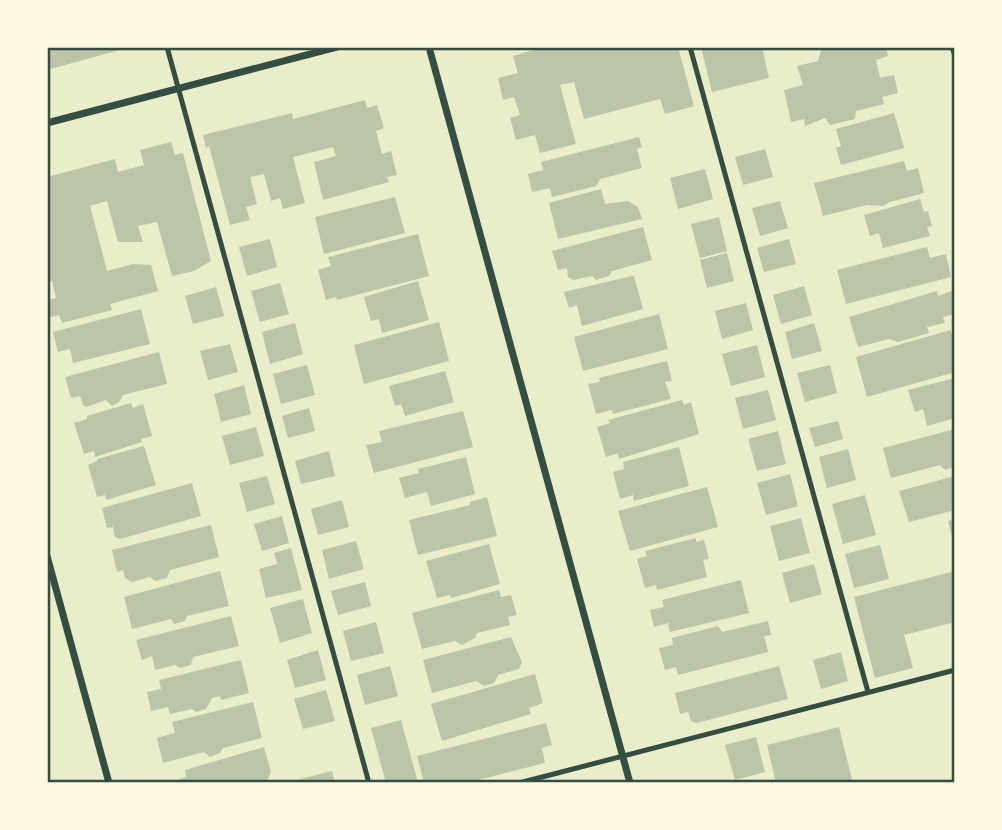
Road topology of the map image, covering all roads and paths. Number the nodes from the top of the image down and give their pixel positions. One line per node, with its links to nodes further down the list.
1 (167, 47): 7 (lane)
2 (337, 47): 7 (street)
3 (429, 47): 12 (street)
4 (690, 47): 11 (lane)
5 (953, 47): 6 (street)
6 (955, 53)
7 (179, 89): 8 (street); 14 (lane)
8 (47, 123)
9 (47, 556): 13 (street)
10 (955, 670): 11 (lane)
11 (868, 692): 12 (lane)
12 (622, 756): 15 (lane); 16 (street)
13 (109, 783)
14 (369, 783)
15 (519, 783)
16 (630, 783)

